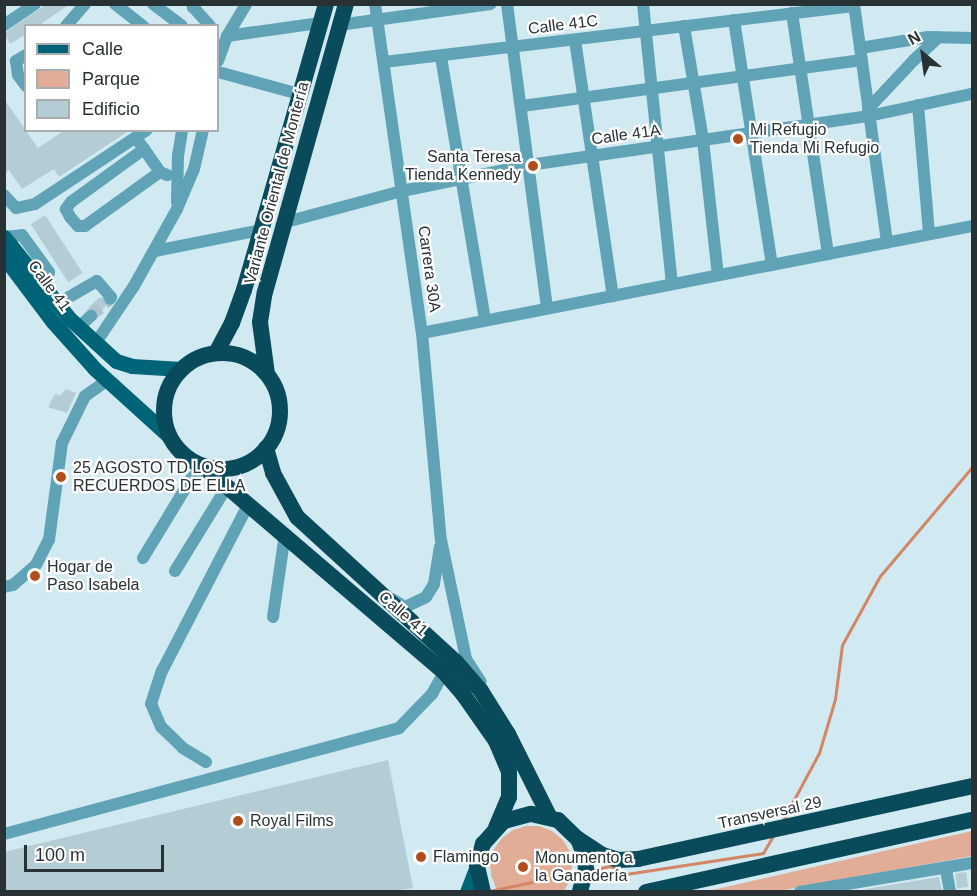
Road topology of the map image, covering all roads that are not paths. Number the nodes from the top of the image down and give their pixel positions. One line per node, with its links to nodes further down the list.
1 (35, 4): 23 (street)
2 (86, 4): 20 (street)
3 (115, 4): 21 (street)
4 (153, 4): 19 (street)
5 (187, 4): 19 (street)
6 (195, 4): 22 (street)
7 (246, 4): 27 (street)
8 (326, 4): 18 (highway, Variante Oriental de Montería)
9 (346, 4): 24 (highway, Variante Oriental de Montería)
10 (375, 4): 16 (street, Carrera 30A)
11 (491, 4): 16 (street)
12 (507, 4): 31 (street)
13 (643, 4): 26 (street)
14 (854, 5): 15 (street, Calle 41C); 33 (street)
15 (792, 13): 17 (street, Calle 41C); 37 (street)
16 (376, 20): 24 (street); 36 (street, Carrera 30A)
17 (734, 20): 25 (street, Calle 41C); 39 (street)
18 (321, 22): 27 (street); 43 (highway, Variante Oriental de Montería)
19 (179, 23)
20 (68, 24)
21 (140, 24)
22 (208, 24)
23 (4, 25)
24 (339, 25): 65 (highway, Variante Oriental de Montería)
25 (684, 26): 26 (street, Calle 41C); 40 (street)
26 (645, 31): 30 (street, Calle 41C); 42 (street)
27 (227, 36): 32 (street)
28 (938, 38): 29 (street); 33 (street); 48 (street)
29 (972, 38)
30 (575, 40): 31 (street, Calle 41C); 45 (street)
31 (514, 48): 35 (street, Calle 41C); 47 (street)
32 (219, 52)
33 (861, 54): 37 (street); 48 (street)
34 (24, 56): 41 (street)
35 (441, 57): 36 (street, Calle 41C); 60 (street)
36 (384, 62): 62 (street, Carrera 30A)
37 (801, 68): 39 (street); 49 (street)
38 (219, 72): 43 (street)
39 (744, 75): 40 (street); 53 (street)
40 (693, 82): 42 (street); 54 (street)
41 (24, 83)
42 (651, 88): 45 (street); 55 (street)
43 (299, 94): 67 (highway, Variante Oriental de Montería)
44 (972, 94): 46 (street, Calle 41A)
45 (584, 97): 47 (street); 57 (street)
46 (918, 105): 48 (street, Calle 41A); 68 (street)
47 (522, 106): 58 (street)
48 (869, 112): 49 (street, Calle 41A); 70 (street)
49 (809, 125): 53 (street, Calle 41A); 72 (street)
50 (182, 132): 61 (street)
51 (203, 132): 64 (street)
52 (142, 134): 56 (street); 63 (street)
53 (754, 134): 54 (street, Calle 41A); 74 (street)
54 (703, 140): 55 (street, Calle 41A); 75 (street)
55 (658, 147): 57 (street, Calle 41A); 76 (street)
56 (144, 150): 59 (street); 59 (street)
57 (592, 156): 58 (street, Calle 41A); 77 (street)
58 (529, 165): 60 (street, Calle 41A); 80 (street)
59 (160, 172): 61 (street)
60 (461, 178): 62 (street, Calle 41A); 82 (street)
61 (177, 180): 64 (street)
62 (402, 191): 65 (street, Calle 41A); 84 (street, Carrera 30A)
63 (4, 195)
64 (177, 209): 71 (street)
65 (286, 222): 88 (highway, Variante Oriental de Montería)
66 (972, 226): 68 (street)
67 (261, 230): 71 (street); 86 (highway, Variante Oriental de Montería)
68 (929, 234): 70 (street)
69 (4, 237): 79 (main road, Calle 41)
70 (887, 243): 72 (street)
71 (155, 252): 78 (street)
72 (828, 254): 74 (street)
73 (4, 257): 89 (main road, Calle 41)
74 (772, 265): 75 (street)
75 (718, 275): 76 (street)
76 (672, 284): 77 (street)
77 (613, 296): 80 (street)
78 (114, 300): 79 (street); 85 (street)
79 (57, 304): 83 (main road, Calle 41)
80 (547, 308): 82 (street)
81 (92, 316): 83 (street)
82 (485, 320): 84 (street)
83 (78, 328): 85 (main road, Calle 41)
84 (422, 333): 96 (street, Carrera 30A)
85 (95, 344): 87 (main road, Calle 41)
86 (216, 353): 87 (highway); 88 (highway)
87 (181, 369): 90 (highway)
88 (267, 374): 91 (highway)
89 (108, 380): 90 (main road, Calle 41); 99 (street)
90 (169, 436): 92 (highway)
91 (266, 448): 92 (highway); 100 (highway, Calle 41)
92 (204, 467): 93 (highway, Calle 41); 97 (street)
93 (228, 485): 94 (highway, Calle 41); 98 (street)
94 (249, 503): 95 (highway, Calle 41); 104 (street)
95 (285, 534): 101 (street); 102 (highway, Calle 41)
96 (441, 540): 100 (street); 103 (street)
97 (143, 558)
98 (175, 571)
99 (4, 587)
100 (382, 594): 103 (highway, Calle 41)
101 (273, 616)
102 (444, 672): 108 (highway, Calle 41); 109 (street)
103 (508, 734): 106 (highway, Calle 41)
104 (206, 762)
105 (972, 786): 110 (highway, Transversal 29)
106 (549, 816): 108 (highway); 110 (highway, Transversal 29)
107 (972, 820): 118 (highway)
108 (496, 827): 112 (highway, Calle 41)
109 (4, 834)
110 (578, 839): 117 (highway)
111 (972, 863): 113 (street)
112 (477, 866): 115 (main road); 116 (highway)
113 (946, 869): 114 (street); 120 (street)
114 (823, 890): 119 (street)
115 (467, 891)
116 (483, 891)
117 (580, 891)
118 (646, 891)
119 (800, 891)
120 (950, 891)

